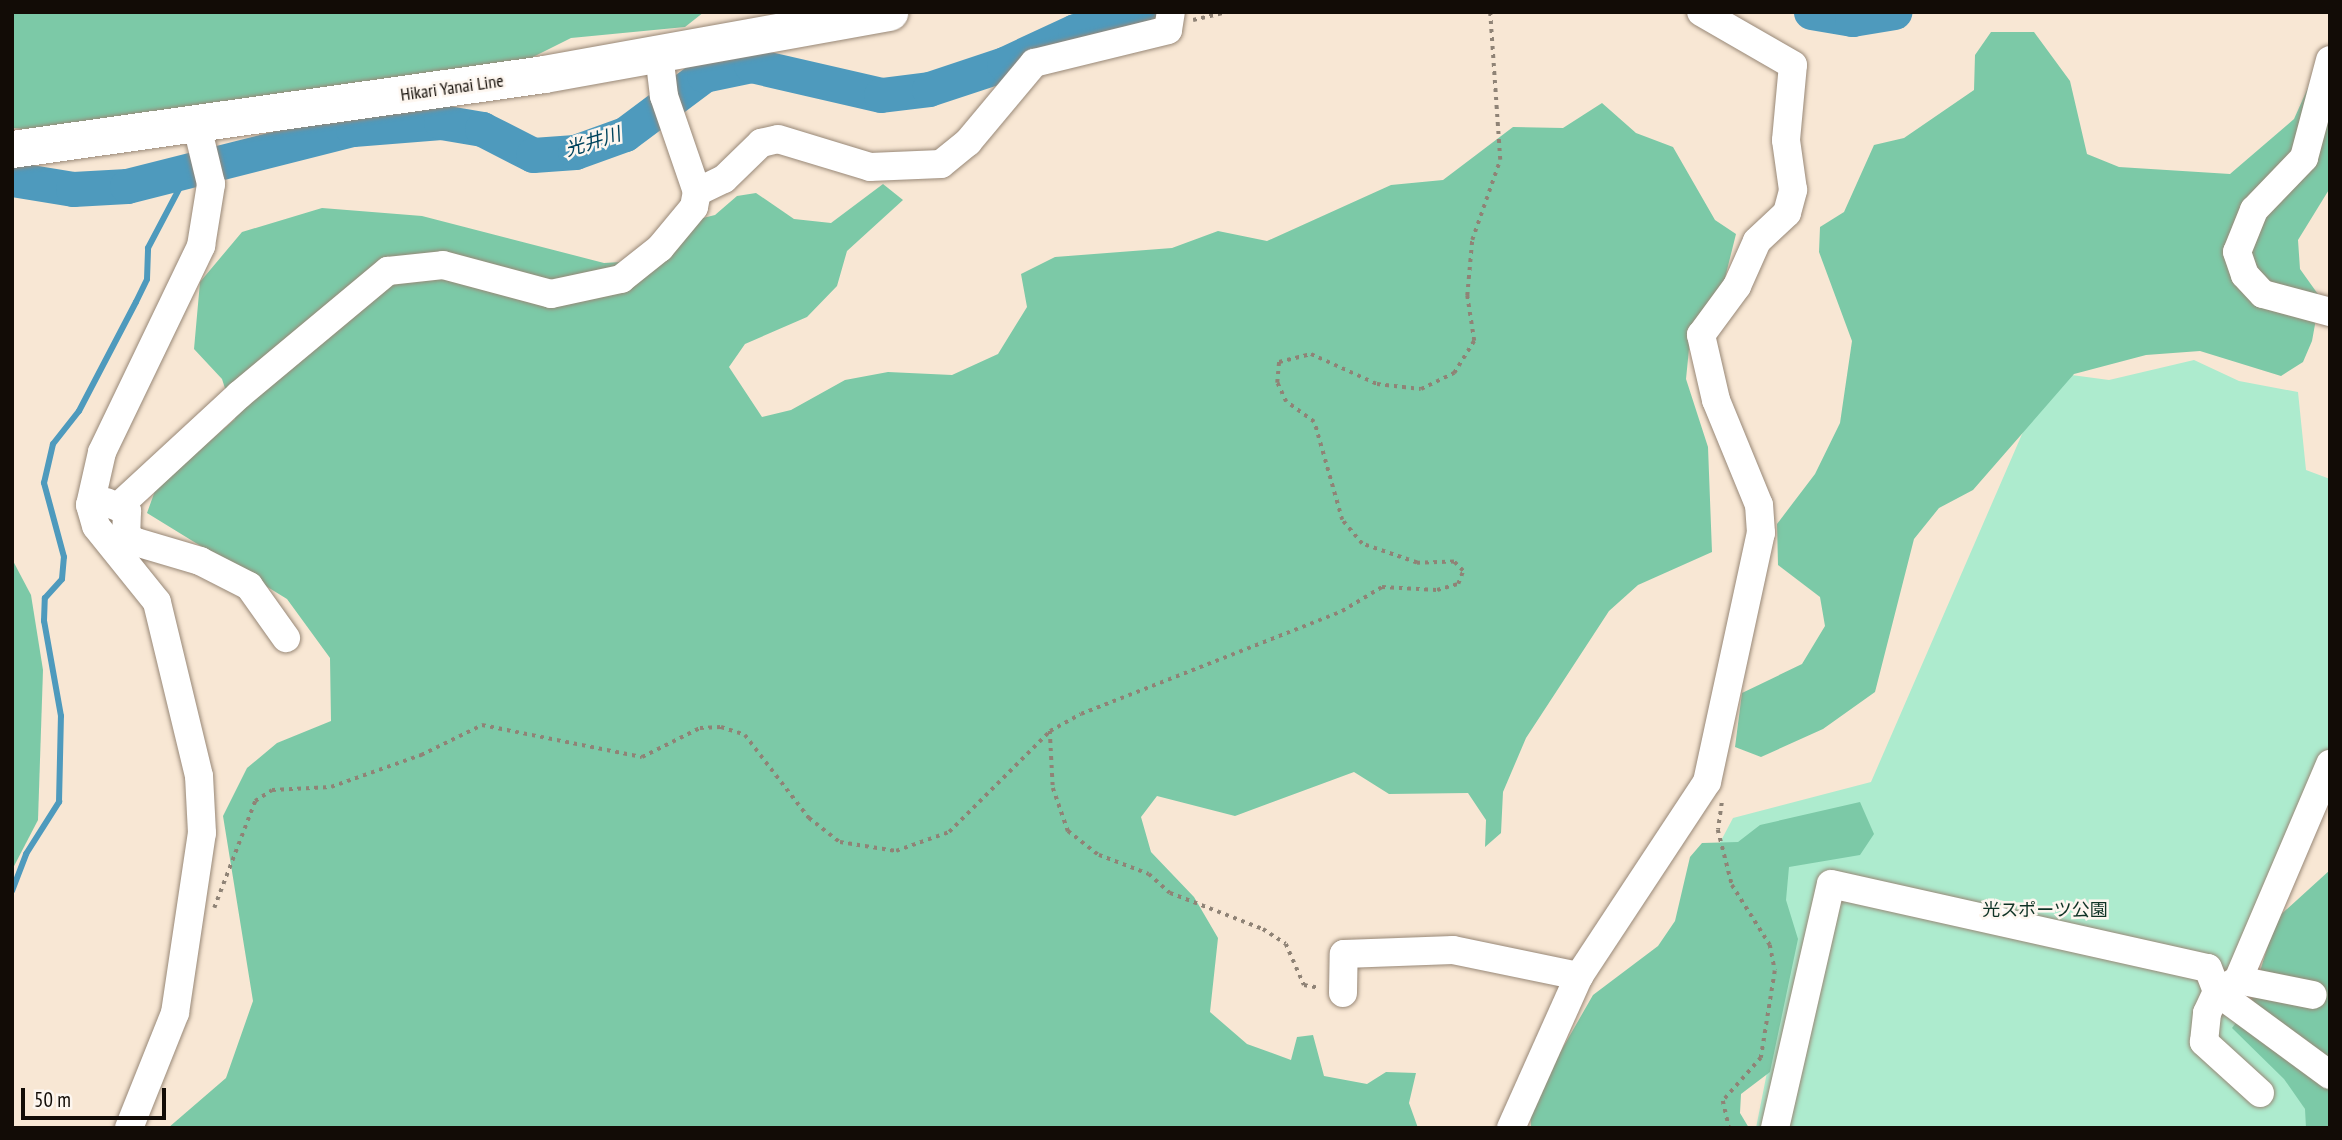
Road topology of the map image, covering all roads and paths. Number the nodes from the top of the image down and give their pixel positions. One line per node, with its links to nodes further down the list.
1 (889, 12): 6 (main road, Hikari Yanai Line)
2 (1230, 12): 5 (path)
3 (1490, 12): 15 (path)
4 (1716, 15): 16 (street)
5 (1171, 19): 10 (street)
6 (659, 54): 8 (main road, Hikari Yanai Line); 10 (street)
7 (2330, 60): 11 (street)
8 (201, 138): 9 (main road, Hikari Yanai Line); 13 (street)
9 (12, 149)
10 (696, 192): 12 (street)
11 (2330, 312)
12 (121, 504): 13 (street); 14 (street)
13 (90, 505): 18 (street)
14 (286, 638)
15 (1050, 731): 18 (path); 21 (path)
16 (1716, 758): 19 (street); 27 (path)
17 (2330, 764): 20 (street)
18 (191, 919): 25 (street)
19 (1579, 975): 21 (street); 26 (street)
20 (2228, 986): 22 (street); 23 (street); 24 (street); 28 (street)
21 (1343, 993)
22 (2313, 995)
23 (2330, 1075)
24 (2260, 1093)
25 (129, 1128)
26 (1511, 1128)
27 (1729, 1128)
28 (1775, 1128)

